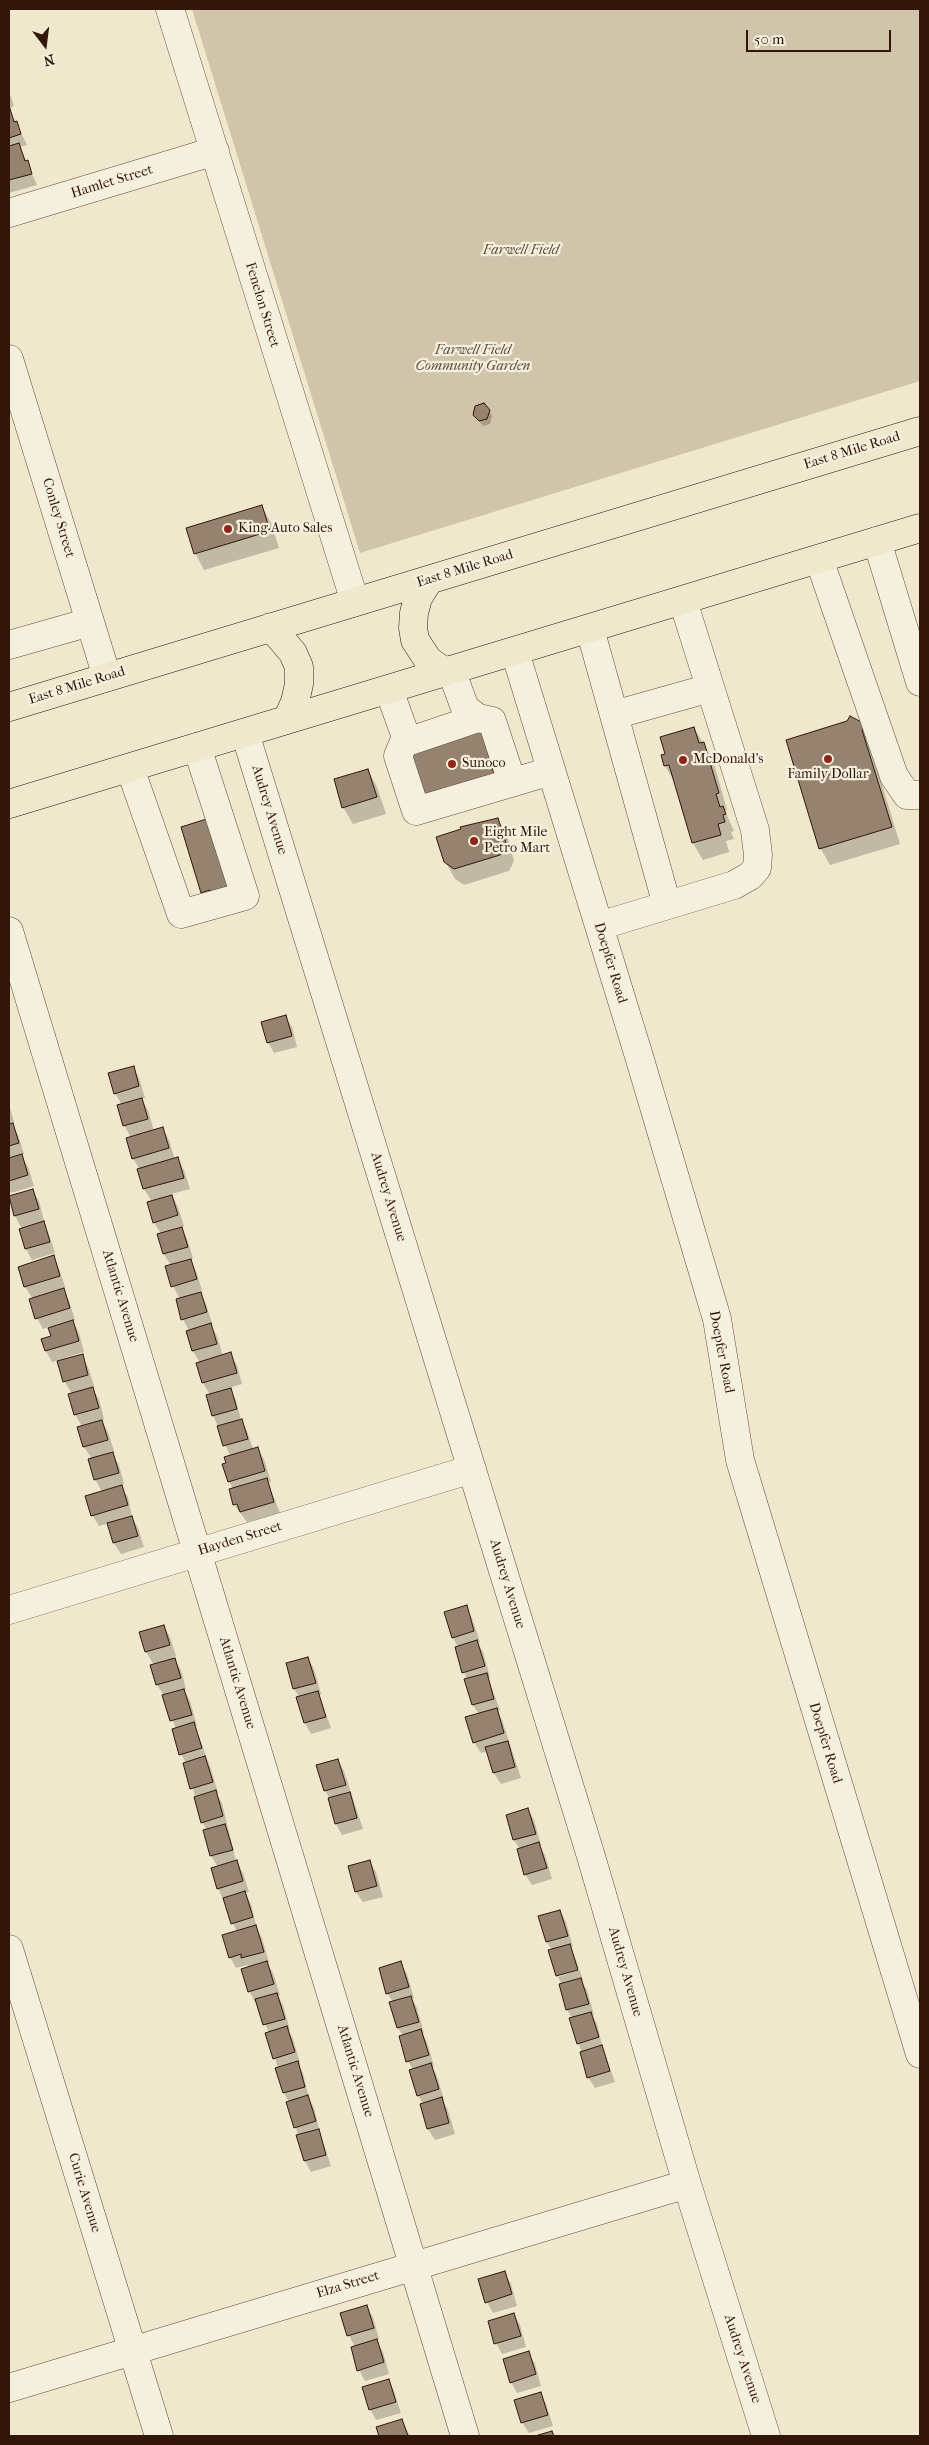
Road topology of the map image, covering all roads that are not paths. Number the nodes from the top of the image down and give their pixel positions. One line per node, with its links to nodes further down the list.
1 (170, 9): 2 (street, Fenelon Street)
2 (215, 151): 3 (street, Hamlet Street); 11 (street, Fenelon Street)
3 (9, 213)
4 (9, 359): 12 (street, Conley Street)
5 (920, 431): 9 (highway, East 8 Mile Road)
6 (920, 528): 7 (highway)
7 (877, 541): 8 (highway); 19 (street)
8 (818, 560): 10 (highway); 32 (street)
9 (429, 580): 11 (highway, East 8 Mile Road); 17 (highway)
10 (683, 600): 14 (highway); 20 (street)
11 (355, 602): 13 (highway, East 8 Mile Road)
12 (90, 622): 15 (street); 18 (street, Conley Street)
13 (271, 627): 18 (highway, East 8 Mile Road); 25 (highway)
14 (590, 629): 16 (highway); 23 (street)
15 (9, 645)
16 (515, 652): 17 (highway); 30 (street, Doepfer Road)
17 (448, 671): 21 (highway); 24 (street)
18 (107, 677): 22 (highway, East 8 Mile Road)
19 (920, 682)
20 (710, 688): 23 (street); 34 (street)
21 (388, 690): 25 (highway); 27 (street)
22 (9, 707)
23 (614, 715): 34 (street)
24 (478, 718): 27 (street); 31 (street)
25 (287, 720): 26 (highway)
26 (245, 733): 28 (highway); 38 (street, Audrey Avenue)
27 (404, 743): 31 (street)
28 (197, 747): 29 (highway); 29 (street)
29 (130, 768): 33 (highway)
30 (551, 771): 31 (street); 35 (street, Doepfer Road)
31 (512, 782)
32 (920, 795)
33 (9, 804)
34 (667, 905): 35 (street)
35 (599, 926): 42 (street, Doepfer Road)
36 (9, 931): 37 (street, Atlantic Avenue)
37 (15, 971): 39 (street, Atlantic Avenue)
38 (472, 1470): 39 (street, Hayden Street); 43 (street, Audrey Avenue)
39 (198, 1552): 40 (street, Hayden Street); 44 (street, Atlantic Avenue)
40 (9, 1610)
41 (9, 1949): 45 (street, Curie Avenue)
42 (920, 2054)
43 (687, 2184): 44 (street, Elza Street); 49 (street, Audrey Avenue)
44 (413, 2265): 45 (street, Elza Street); 48 (street, Atlantic Avenue)
45 (133, 2352): 46 (street, Elza Street); 47 (street, Curie Avenue)
46 (9, 2388)
47 (159, 2436)
48 (465, 2436)
49 (766, 2436)

